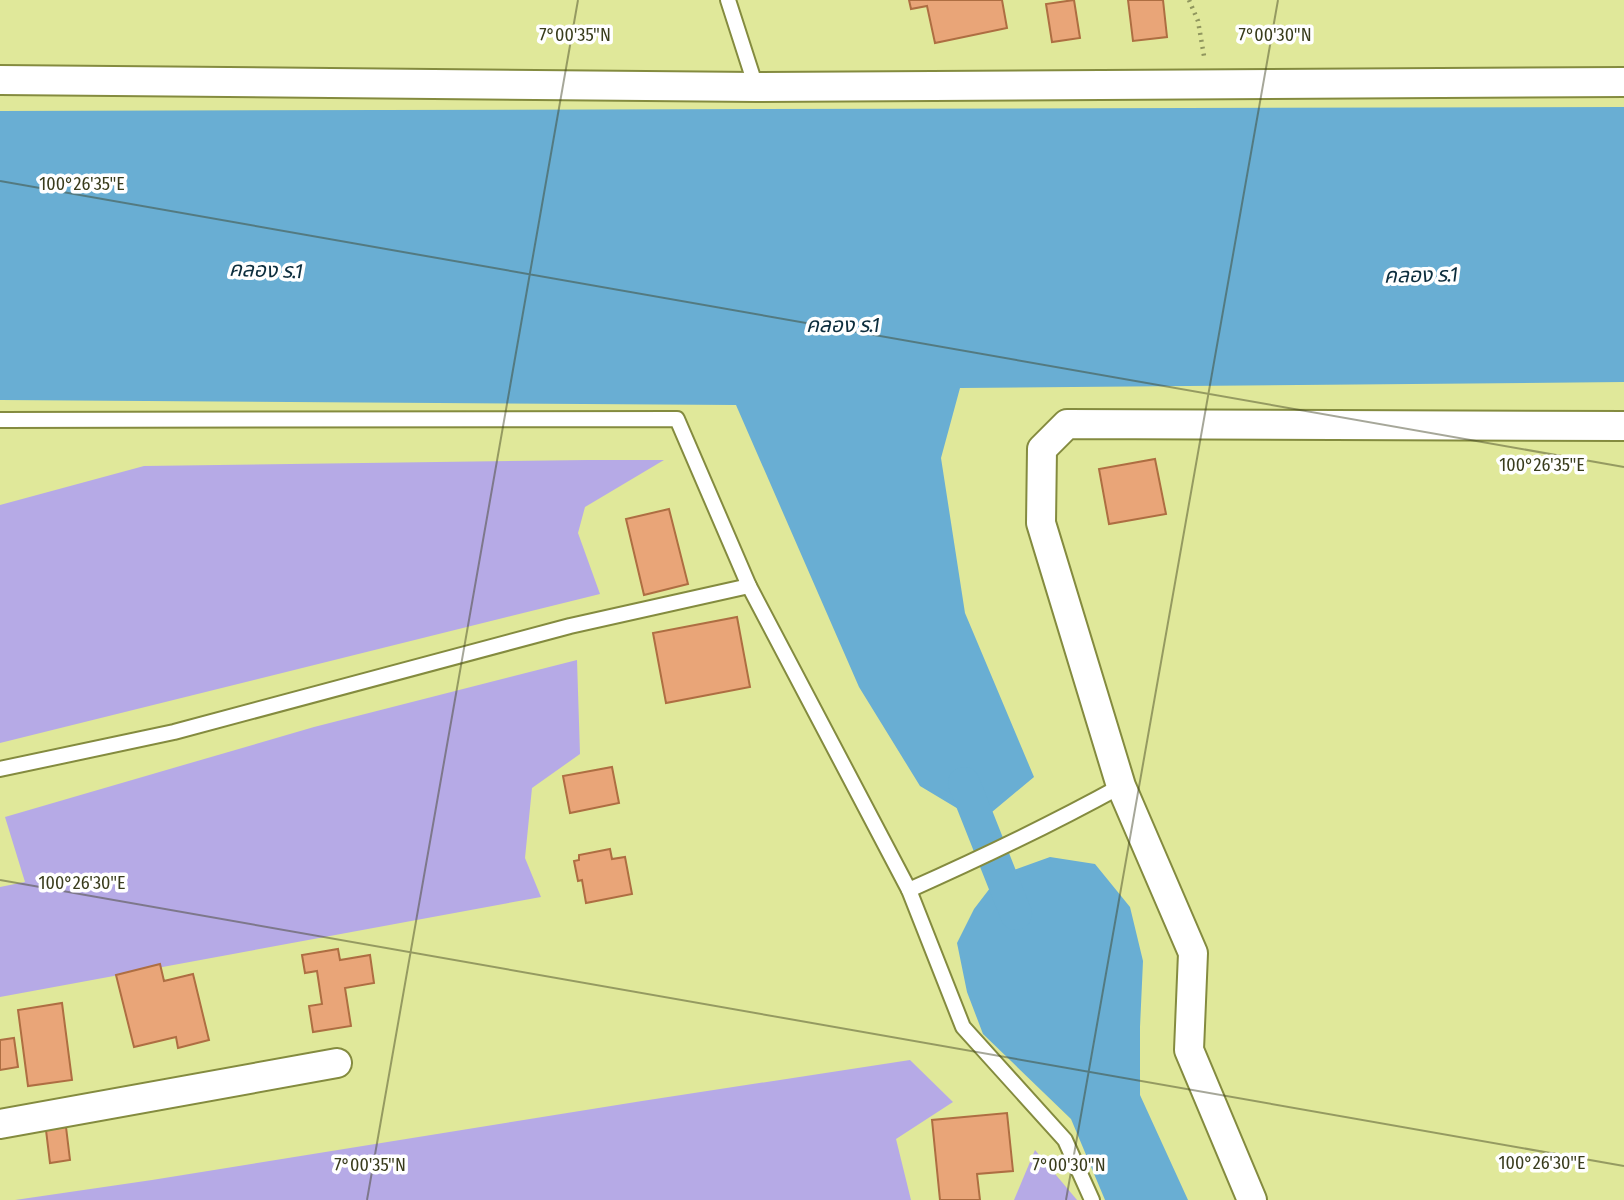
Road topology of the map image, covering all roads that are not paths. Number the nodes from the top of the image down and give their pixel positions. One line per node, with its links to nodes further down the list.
1 (728, 0): 4 (lane)
2 (0, 80): 4 (street)
3 (1624, 82): 4 (street)
4 (757, 87)
5 (0, 420): 7 (lane)
6 (1624, 426): 9 (street)
7 (749, 586): 8 (lane); 10 (lane)
8 (0, 769)
9 (1121, 786): 10 (lane); 14 (street)
10 (909, 890): 13 (lane)
11 (337, 1063): 12 (street)
12 (0, 1124)
13 (1091, 1200)
14 (1252, 1200)

